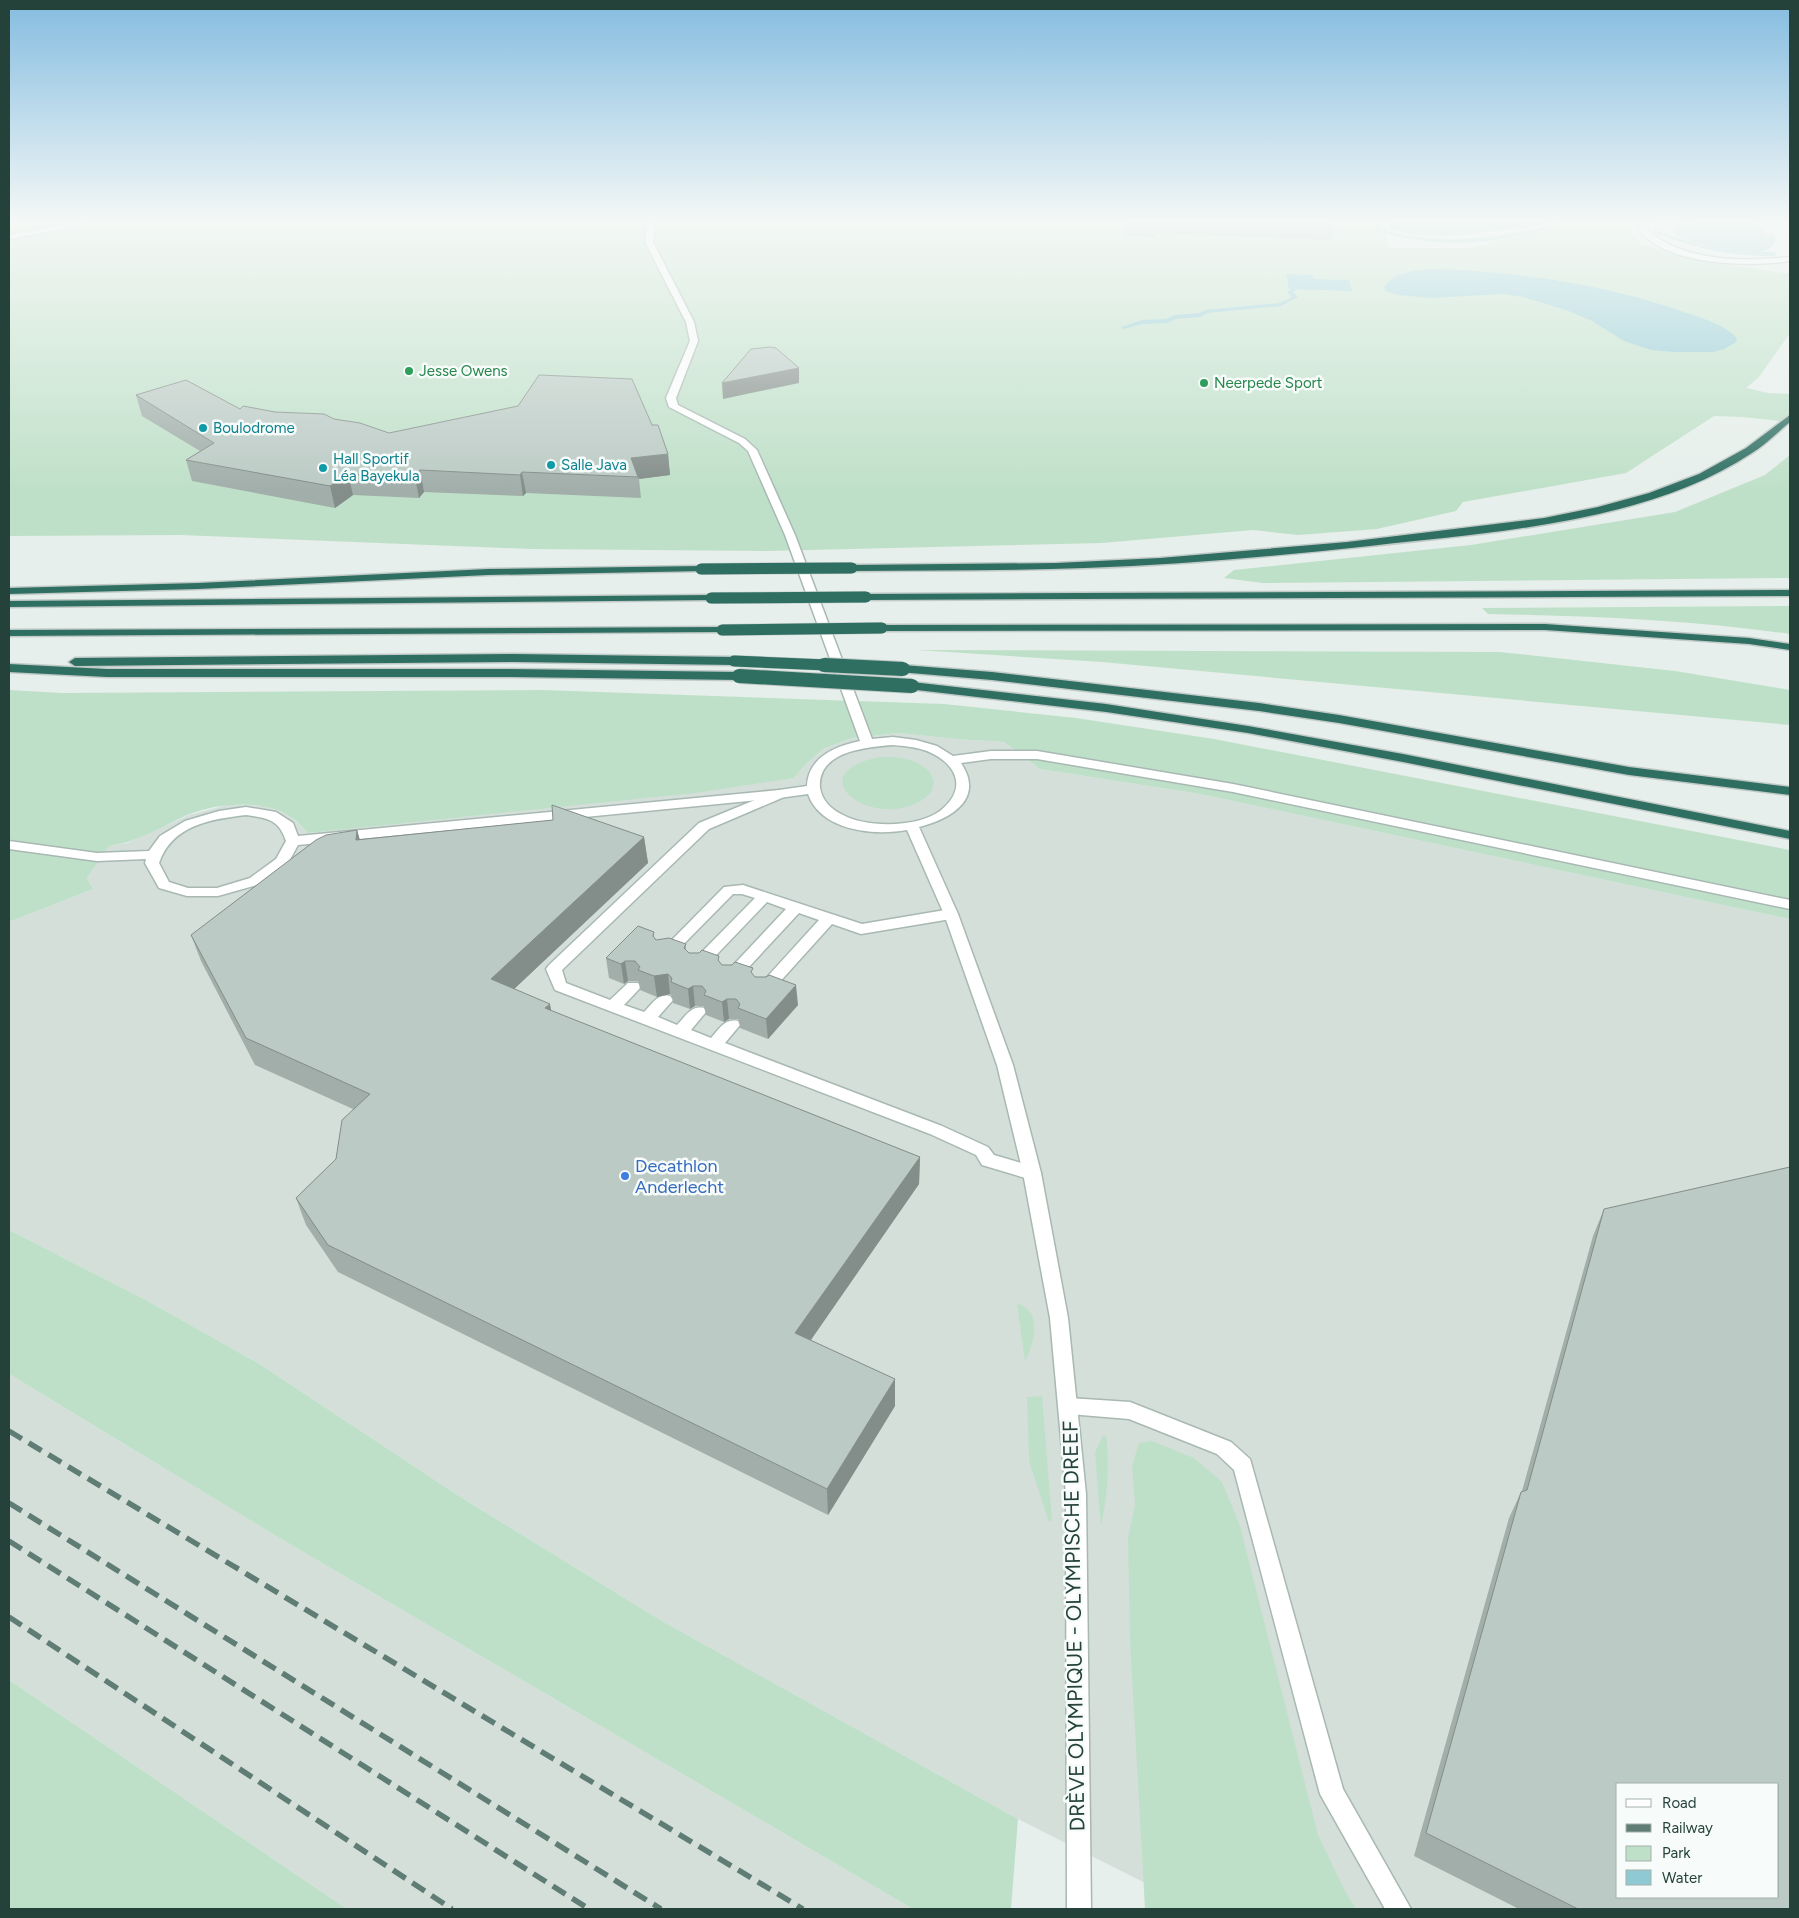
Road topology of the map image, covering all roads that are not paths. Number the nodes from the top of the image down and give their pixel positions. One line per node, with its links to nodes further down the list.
1 (685, 312): 10 (street)
2 (1790, 418): 3 (highway, bridge)
3 (9, 591)
4 (1790, 593): 5 (highway, bridge)
5 (9, 604)
6 (9, 633): 7 (highway, bridge)
7 (1790, 647)
8 (9, 663): 13 (highway, bridge)
9 (9, 668): 16 (highway, bridge)
10 (867, 742): 11 (street); 12 (street)
11 (951, 760): 15 (street); 21 (street)
12 (812, 789): 14 (street); 15 (street)
13 (1790, 791)
14 (779, 794): 17 (street); 31 (street)
15 (912, 826): 23 (street, DRÈVE OLYMPIQUE - OLYMPISCHE DREEF)
16 (1790, 836)
17 (293, 841): 19 (street); 19 (street)
18 (9, 845): 19 (street)
19 (153, 855)
20 (765, 896): 22 (street); 25 (street); 26 (street)
21 (1790, 904)
22 (796, 907): 24 (street); 27 (street)
23 (951, 914): 24 (street); 37 (street, DRÈVE OLYMPIQUE - OLYMPISCHE DREEF)
24 (829, 918): 29 (street)
25 (664, 955)
26 (696, 967)
27 (729, 979)
28 (633, 987): 31 (street)
29 (762, 992)
30 (665, 1000): 33 (street)
31 (613, 1006): 33 (street)
32 (698, 1012): 35 (street)
33 (646, 1019): 35 (street)
34 (732, 1025): 36 (street)
35 (680, 1032): 36 (street)
36 (714, 1045): 37 (street)
37 (1032, 1173): 38 (street, DRÈVE OLYMPIQUE - OLYMPISCHE DREEF)
38 (1069, 1406): 39 (street, DRÈVE OLYMPIQUE - OLYMPISCHE DREEF); 40 (street)
39 (1079, 1909)
40 (1399, 1909)

